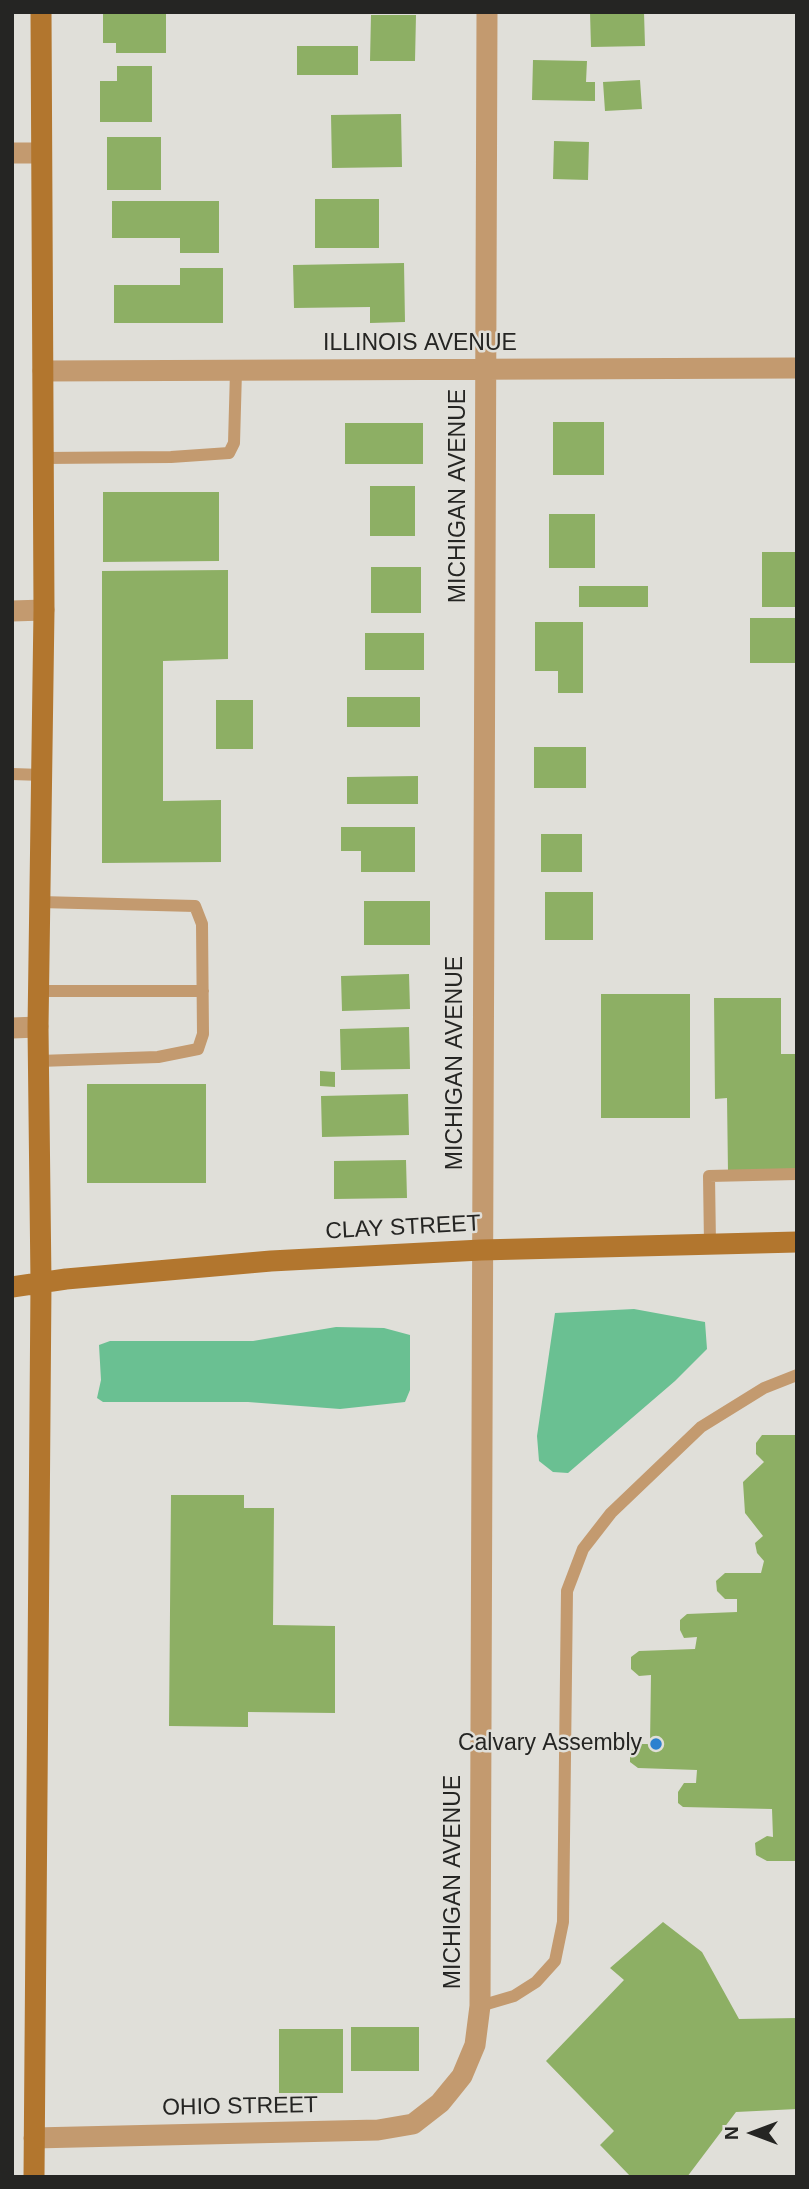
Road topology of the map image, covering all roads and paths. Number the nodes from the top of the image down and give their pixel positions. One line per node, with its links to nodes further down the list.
1 (40, 12): 4 (street)
2 (487, 12): 6 (street, MICHIGAN AVENUE)
3 (12, 153): 4 (street)
4 (41, 153): 7 (street)
5 (797, 368): 6 (street, ILLINOIS AVENUE)
6 (486, 369): 8 (street, ILLINOIS AVENUE); 23 (street, MICHIGAN AVENUE)
7 (43, 371): 8 (street, ILLINOIS AVENUE); 9 (street)
8 (236, 371): 9 (lane)
9 (44, 458): 10 (street)
10 (44, 610): 11 (street); 13 (street)
11 (12, 611)
12 (12, 775): 13 (lane)
13 (41, 775): 14 (street)
14 (40, 902): 15 (street); 16 (lane)
15 (39, 991): 16 (lane); 17 (street)
16 (203, 991): 19 (lane)
17 (38, 1027): 18 (street); 19 (street)
18 (12, 1028)
19 (39, 1061): 24 (street)
20 (797, 1174): 22 (lane)
21 (797, 1242): 22 (street, CLAY STREET)
22 (710, 1244): 23 (street, CLAY STREET)
23 (481, 1250): 24 (street, CLAY STREET); 27 (street, MICHIGAN AVENUE)
24 (41, 1283): 25 (street, CLAY STREET); 29 (street)
25 (12, 1287)
26 (797, 1375): 27 (lane)
27 (480, 2006): 28 (street, MICHIGAN AVENUE)
28 (440, 2104): 29 (street, OHIO STREET)
29 (34, 2138): 30 (street)
30 (34, 2177)

